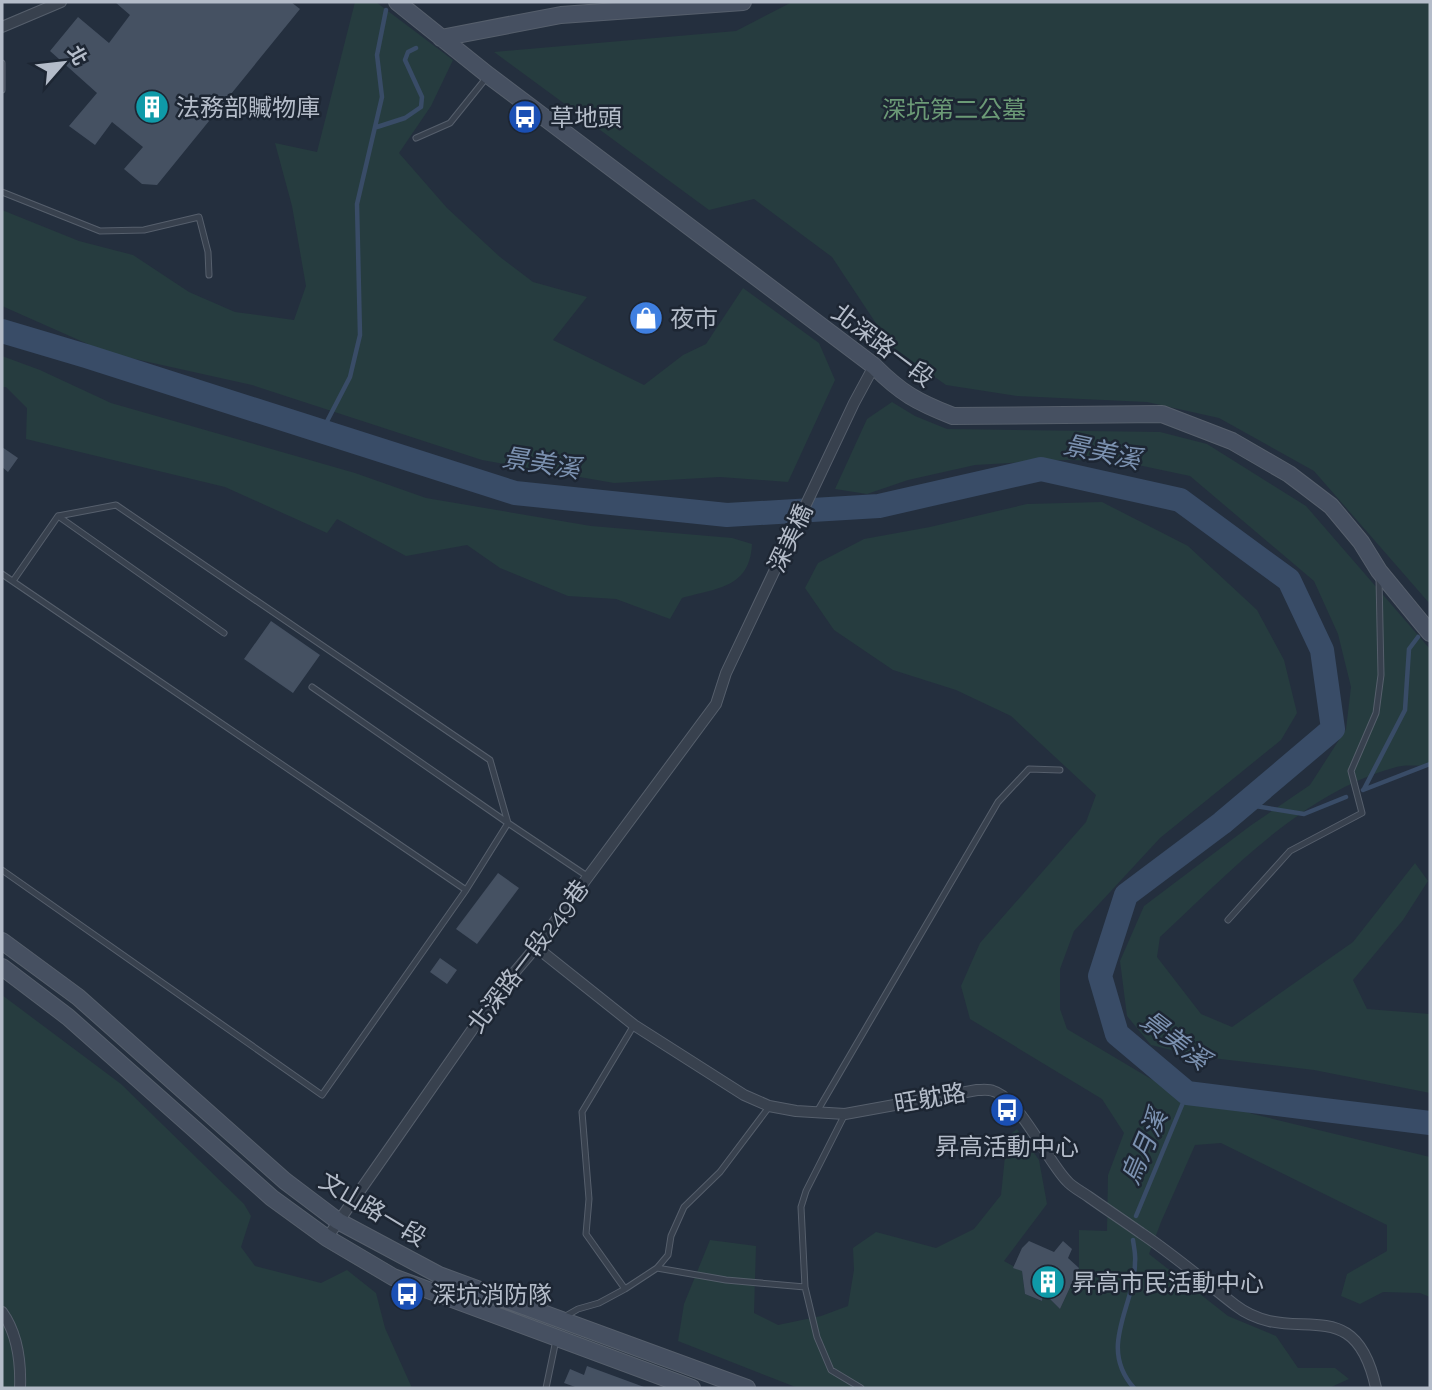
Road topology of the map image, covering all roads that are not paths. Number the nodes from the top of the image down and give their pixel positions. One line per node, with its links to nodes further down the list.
1 (61, 2): 4 (street)
2 (397, 2): 5 (main road, 北深路一段)
3 (743, 2): 5 (main road)
4 (2, 27)
5 (441, 38): 7 (main road, 北深路一段)
6 (2, 63): 8 (lane)
7 (488, 75): 9 (lane); 12 (main road, 北深路一段)
8 (2, 90)
9 (416, 138)
10 (2, 192): 11 (lane)
11 (209, 275)
12 (874, 366): 14 (main road, 北深路一段); 19 (street, 深美橋)
13 (58, 516): 16 (lane); 17 (lane); 22 (lane)
14 (1379, 571): 18 (main road, 北深路一段); 26 (lane)
15 (2, 574): 16 (lane)
16 (13, 581): 25 (lane)
17 (224, 633)
18 (1430, 633)
19 (726, 673): 24 (street, 北深路一段249巷)
20 (312, 687): 22 (lane)
21 (1060, 771): 32 (lane)
22 (508, 823): 24 (lane); 25 (lane)
23 (2, 870): 25 (lane)
24 (587, 876): 28 (street, 北深路一段249巷)
25 (466, 890)
26 (1228, 920)
27 (2, 941): 34 (main road, 文山路一段)
28 (536, 947): 30 (street, 旺躭路); 34 (street, 北深路一段249巷)
29 (2, 967): 35 (main road, 文山路一段)
30 (634, 1025): 31 (street, 旺躭路); 38 (lane)
31 (769, 1106): 32 (street, 旺躭路); 36 (lane)
32 (818, 1111): 33 (street, 旺躭路)
33 (845, 1114): 37 (lane); 47 (street, 旺躭路)
34 (338, 1221): 35 (street, 北深路一段249巷); 40 (main road, 文山路一段)
35 (327, 1238): 41 (main road, 文山路一段)
36 (657, 1268): 37 (lane); 38 (lane)
37 (805, 1287): 46 (lane)
38 (625, 1289): 40 (lane)
39 (2, 1312): 42 (street)
40 (559, 1320): 45 (main road, 文山路一段)
41 (556, 1338): 43 (lane); 44 (main road, 文山路一段)
42 (20, 1388)
43 (546, 1388)
44 (692, 1388)
45 (747, 1388)
46 (861, 1388)
47 (1376, 1388)

